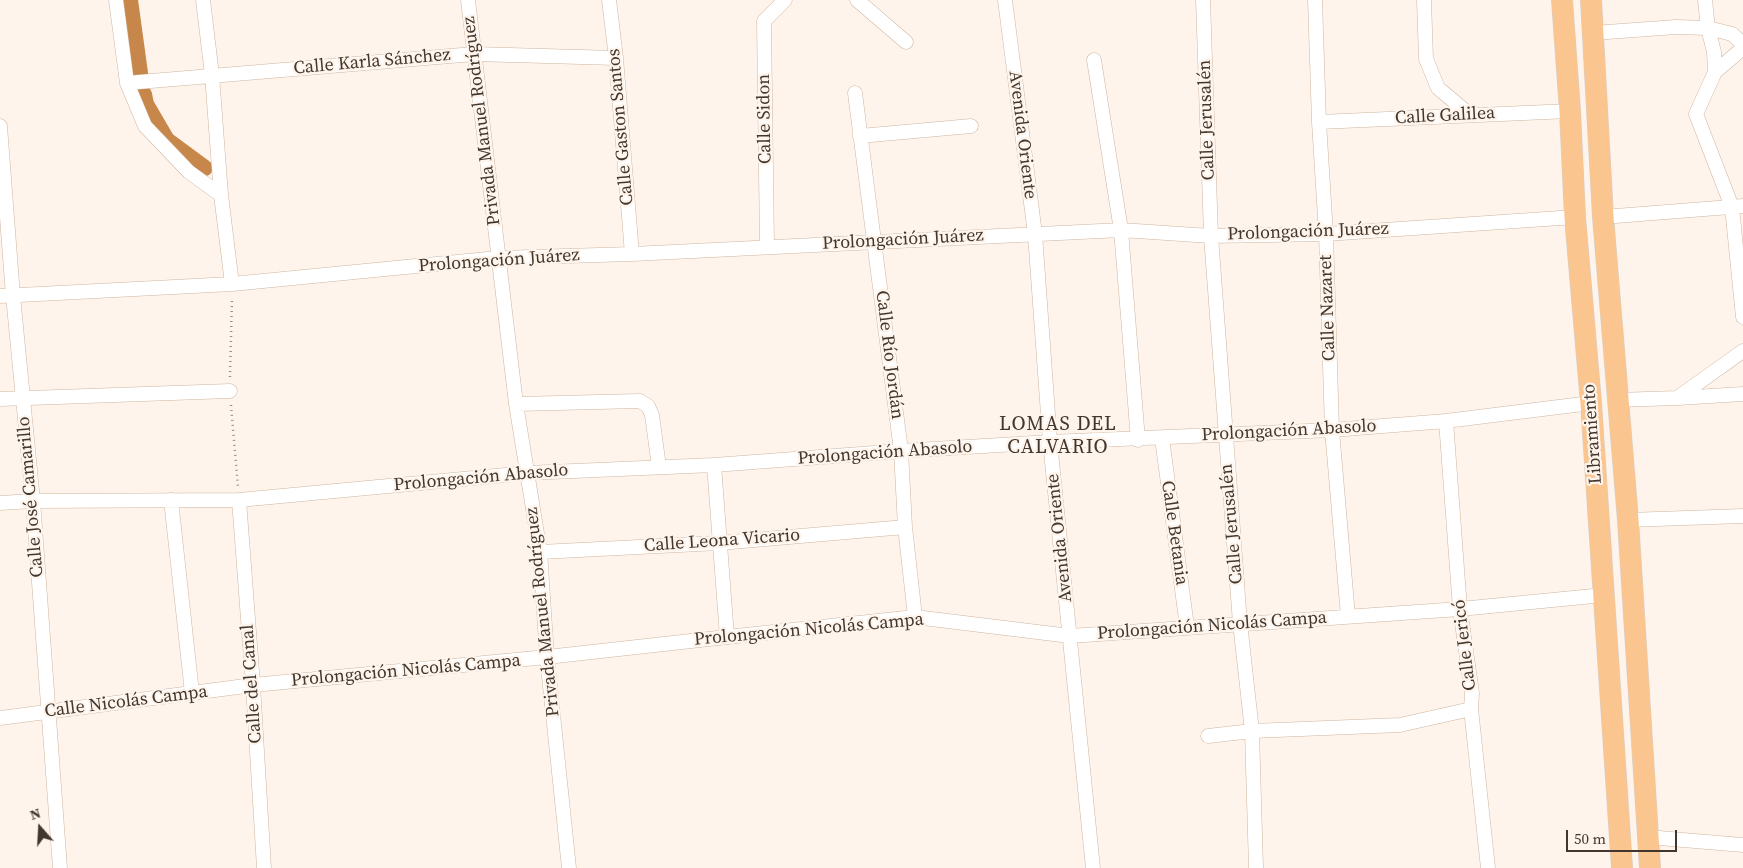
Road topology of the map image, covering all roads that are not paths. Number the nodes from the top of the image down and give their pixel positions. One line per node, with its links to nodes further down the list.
1 (116, 0): 24 (street)
2 (203, 0): 23 (street)
3 (468, 0): 19 (street, Privada Manuel Rodríguez)
4 (609, 0): 20 (street, Calle Gaston Santos)
5 (785, 0): 41 (street, Calle Sidon)
6 (857, 0): 16 (street)
7 (1005, 0): 37 (street, Avenida Oriente)
8 (1203, 0): 39 (street, Calle Jerusalén)
9 (1315, 0): 28 (street, Calle Nazaret)
10 (1424, 0): 27 (street)
11 (1562, 0): 26 (main road, Libramiento)
12 (1591, 0): 15 (main road, Libramiento)
13 (1705, 0): 14 (street)
14 (1708, 28): 15 (street); 17 (street); 22 (street)
15 (1593, 33): 34 (main road, Libramiento)
16 (906, 42)
17 (1743, 44)
18 (1743, 48): 22 (street)
19 (474, 54): 20 (street, Calle Karla Sánchez); 23 (street, Calle Karla Sánchez); 43 (street, Privada Manuel Rodríguez)
20 (616, 58): 42 (street, Calle Gaston Santos)
21 (1094, 60): 36 (street)
22 (1715, 72): 33 (street)
23 (212, 75): 24 (street, Calle Karla Sánchez); 32 (street)
24 (128, 83): 32 (street)
25 (854, 93): 31 (street, Calle Río Jordán)
26 (1570, 111): 27 (street, Calle Galilea); 35 (main road, Libramiento)
27 (1469, 114): 28 (street, Calle Galilea)
28 (1319, 122): 38 (street, Calle Nazaret)
29 (0, 126): 45 (street, Calle José Camarillo)
30 (971, 126): 31 (street)
31 (860, 136): 40 (street, Calle Río Jordán)
32 (222, 195): 44 (street)
33 (1737, 206): 34 (street); 46 (street)
34 (1603, 216): 53 (main road, Libramiento)
35 (1575, 217): 38 (street, Prolongación Juárez); 54 (main road, Libramiento)
36 (1120, 230): 37 (street, Prolongación Juárez); 39 (street, Prolongación Juárez); 60 (street)
37 (1035, 234): 40 (street, Prolongación Juárez); 61 (street, Avenida Oriente)
38 (1326, 234): 39 (street, Prolongación Juárez); 57 (street, Calle Nazaret)
39 (1211, 236): 58 (street, Calle Jerusalén)
40 (875, 242): 41 (street, Prolongación Juárez); 62 (street, Calle Río Jordán)
41 (767, 246): 42 (street, Prolongación Juárez)
42 (632, 254): 43 (street, Prolongación Juárez)
43 (498, 258): 44 (street, Prolongación Juárez); 55 (street, Privada Manuel Rodríguez)
44 (232, 284): 45 (street, Prolongación Juárez)
45 (7, 296): 50 (street, Calle José Camarillo)
46 (1743, 316)
47 (1743, 351): 51 (street)
48 (230, 391): 50 (street)
49 (1743, 394): 51 (street)
50 (23, 398): 52 (street); 68 (street, Calle José Camarillo)
51 (1677, 398): 53 (street)
52 (0, 399)
53 (1617, 400): 71 (main road, Libramiento)
54 (1591, 403): 56 (street, Prolongación Abasolo); 75 (main road, Libramiento)
55 (516, 404): 64 (street); 65 (street, Privada Manuel Rodríguez)
56 (1446, 421): 57 (street, Prolongación Abasolo); 76 (street, Calle Jericó)
57 (1332, 430): 58 (street, Prolongación Abasolo); 77 (street, Calle Nazaret)
58 (1225, 434): 59 (street, Prolongación Abasolo); 79 (street, Calle Jerusalén)
59 (1162, 438): 60 (street, Prolongación Abasolo); 80 (street, Calle Betania)
60 (1138, 440): 61 (street, Prolongación Abasolo)
61 (1050, 442): 62 (street, Prolongación Abasolo); 82 (street, Avenida Oriente)
62 (901, 451): 63 (street, Prolongación Abasolo); 72 (street, Calle Río Jordán)
63 (714, 465): 64 (street, Prolongación Abasolo); 73 (street)
64 (659, 467): 65 (street, Prolongación Abasolo)
65 (528, 473): 67 (street, Prolongación Abasolo); 74 (street, Privada Manuel Rodríguez)
66 (171, 500): 67 (street, Prolongación Abasolo); 68 (street, Prolongación Abasolo); 85 (street)
67 (239, 500): 84 (street, Calle del Canal)
68 (33, 501): 69 (street, Prolongación Abasolo); 87 (street, Calle José Camarillo)
69 (0, 503)
70 (1743, 516): 71 (street)
71 (1628, 520): 91 (main road, Libramiento)
72 (905, 527): 73 (street, Calle Leona Vicario); 78 (street, Calle Río Jordán)
73 (719, 543): 74 (street, Calle Leona Vicario); 81 (street)
74 (540, 552): 83 (street, Privada Manuel Rodríguez)
75 (1604, 594): 76 (street, Prolongación Nicolás Campa); 99 (main road, Libramiento)
76 (1460, 609): 77 (street, Prolongación Nicolás Campa); 86 (street, Calle Jericó)
77 (1348, 616): 79 (street, Prolongación Nicolás Campa)
78 (915, 617): 81 (street, Prolongación Nicolás Campa); 82 (street, Prolongación Nicolás Campa)
79 (1240, 624): 80 (street, Prolongación Nicolás Campa); 89 (street, Calle Jerusalén)
80 (1187, 627): 82 (street, Prolongación Nicolás Campa)
81 (727, 636): 83 (street, Prolongación Nicolás Campa)
82 (1070, 636): 96 (street, Avenida Oriente)
83 (547, 658): 84 (street, Prolongación Nicolás Campa); 95 (street, Privada Manuel Rodríguez)
84 (253, 685): 85 (street, Calle Nicolás Campa); 94 (street, Calle del Canal)
85 (192, 693): 87 (street, Calle Nicolás Campa)
86 (1471, 709): 89 (street); 98 (street, Calle Jericó)
87 (48, 712): 88 (street, Calle Nicolás Campa); 93 (street, Calle José Camarillo)
88 (0, 718)
89 (1252, 731): 90 (street); 97 (street, Calle Jerusalén)
90 (1208, 736)
91 (1647, 837): 92 (street); 100 (main road, Libramiento)
92 (1743, 845)
93 (60, 868)
94 (264, 868)
95 (569, 868)
96 (1093, 868)
97 (1256, 868)
98 (1488, 868)
99 (1622, 868)
100 (1650, 868)

